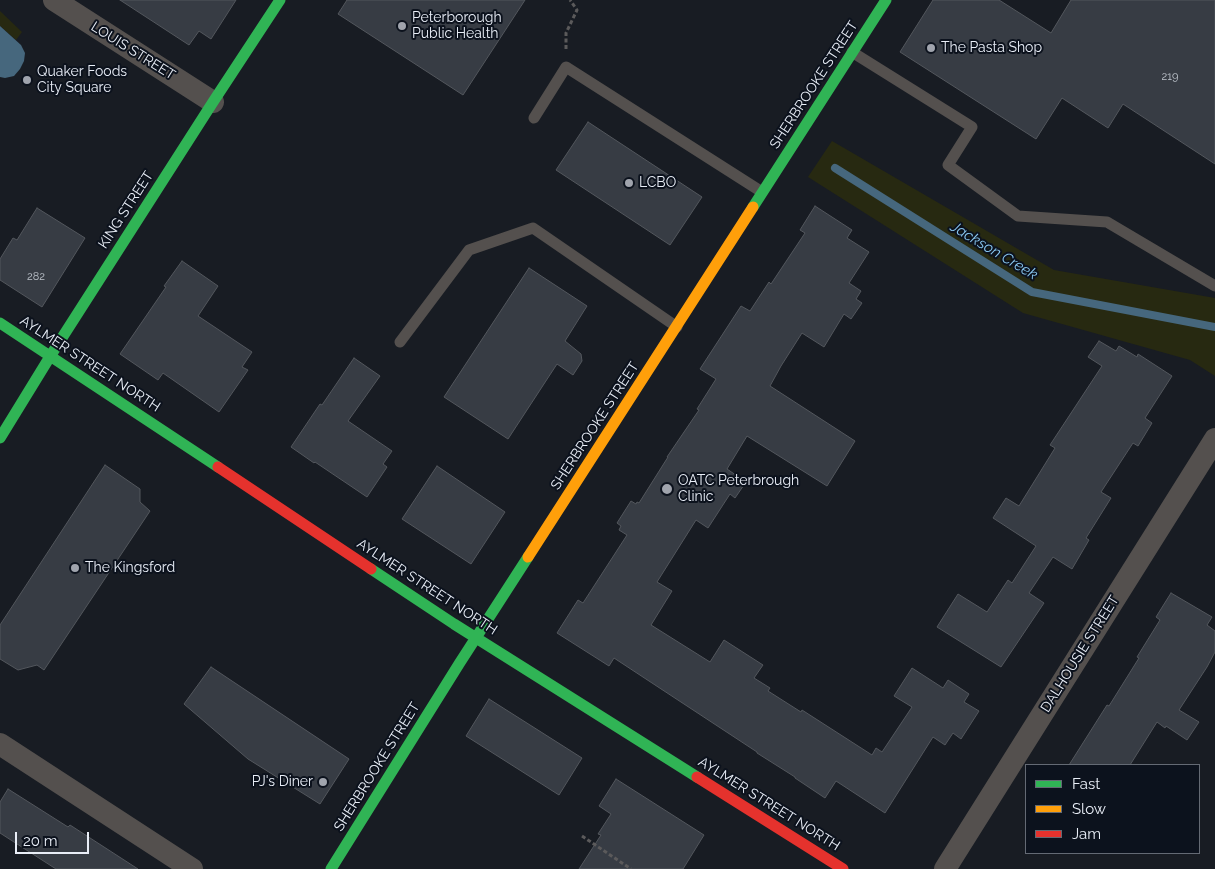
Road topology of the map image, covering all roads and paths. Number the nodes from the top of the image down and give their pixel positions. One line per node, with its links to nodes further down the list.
1 (54, 0): 7 (street, LOUIS STREET)
2 (280, 0): 7 (street, KING STREET)
3 (570, 0): 6 (path)
4 (886, 0): 5 (street, SHERBROOKE STREET)
5 (852, 52): 9 (street, SHERBROOKE STREET); 10 (lane)
6 (566, 67): 8 (lane); 9 (lane)
7 (213, 102): 14 (street, KING STREET)
8 (534, 118)
9 (762, 192): 12 (street, SHERBROOKE STREET)
10 (1215, 286)
11 (0, 323): 14 (street, AYLMER STREET NORTH)
12 (677, 327): 13 (lane); 17 (street, SHERBROOKE STREET)
13 (400, 342)
14 (51, 355): 15 (street, KING STREET); 17 (street, AYLMER STREET NORTH)
15 (0, 438)
16 (1215, 439): 24 (street, DALHOUSIE STREET)
17 (476, 638): 21 (street, SHERBROOKE STREET); 23 (street, AYLMER STREET NORTH)
18 (0, 744): 20 (street)
19 (582, 836): 22 (path)
20 (192, 869)
21 (331, 869)
22 (631, 869)
23 (843, 869)
24 (945, 869)

